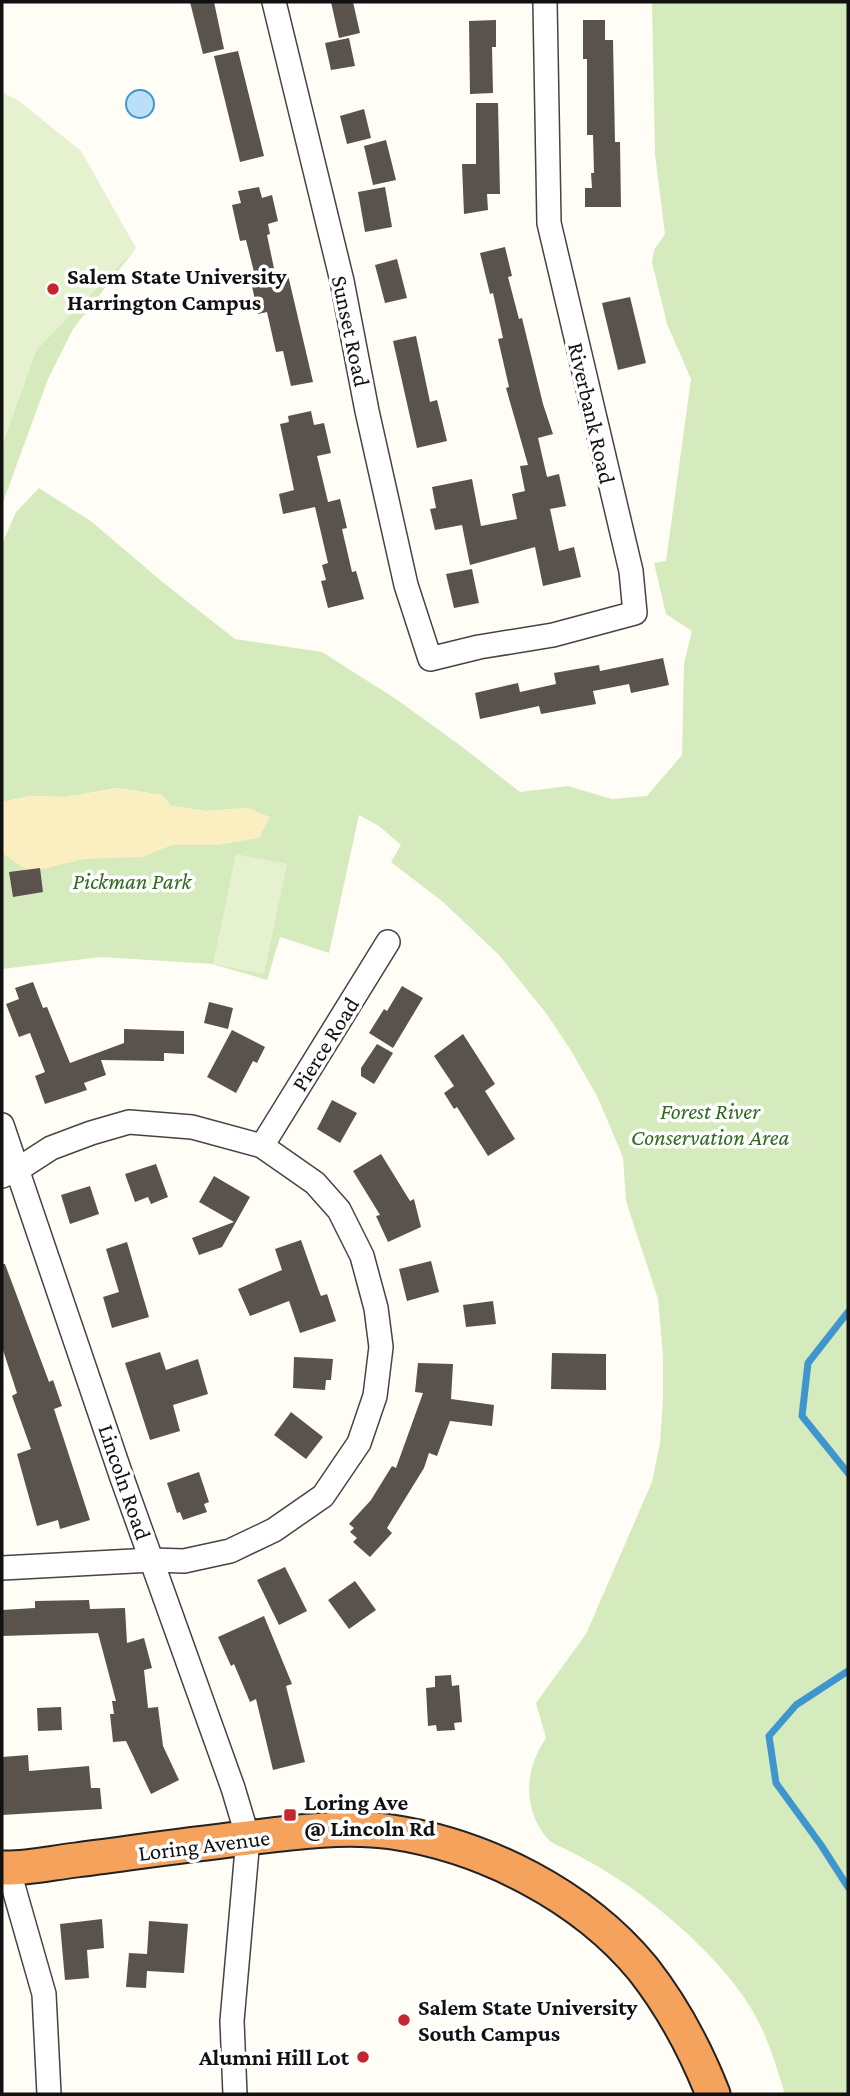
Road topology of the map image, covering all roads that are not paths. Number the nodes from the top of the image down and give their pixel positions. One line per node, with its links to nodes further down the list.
1 (274, 2): 3 (street, Sunset Road)
2 (545, 2): 3 (street, Riverbank Road)
3 (430, 659)
4 (387, 942): 6 (street, Pierce Road)
5 (2, 1125): 7 (street, Lincoln Road)
6 (262, 1146): 7 (street); 8 (street)
7 (9, 1173): 8 (street, Lincoln Road)
8 (152, 1560): 9 (street); 10 (street, Lincoln Road)
9 (2, 1569)
10 (248, 1838): 11 (highway, Loring Avenue); 13 (street); 14 (highway, Loring Avenue)
11 (5, 1868): 12 (street)
12 (49, 2094)
13 (235, 2094)
14 (713, 2094)

